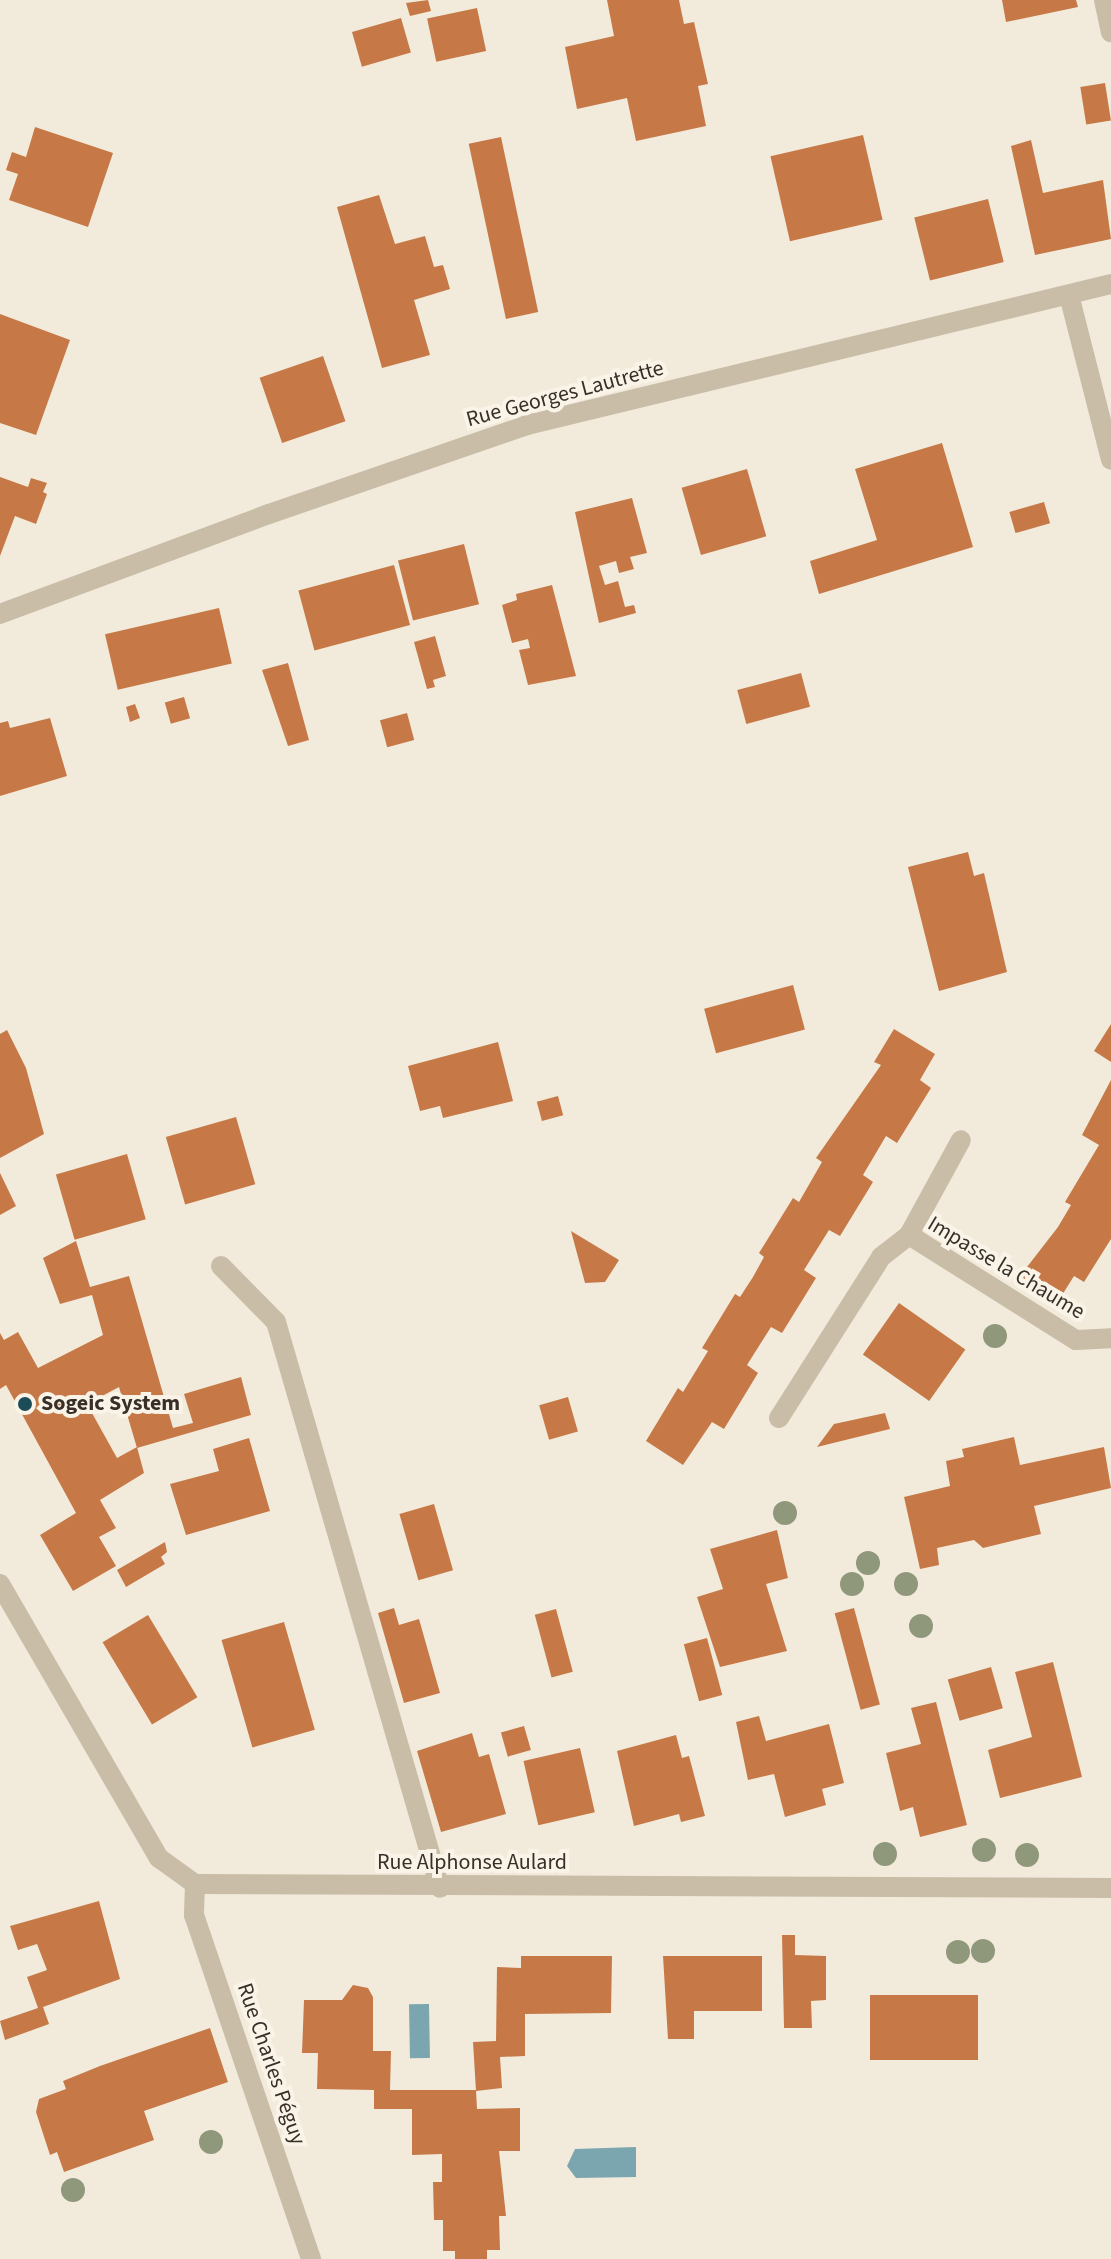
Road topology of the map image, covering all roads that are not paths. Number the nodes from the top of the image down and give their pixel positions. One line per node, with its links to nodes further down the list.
1 (1104, 0): 2 (street)
2 (1111, 32)
3 (1111, 284): 4 (street, Rue Georges Lautrette)
4 (1069, 295): 5 (street); 6 (street, Rue Georges Lautrette)
5 (1111, 460)
6 (0, 614)
7 (961, 1140): 8 (street)
8 (909, 1235): 10 (street, Impasse la Chaume); 11 (street, Impasse la Chaume)
9 (221, 1266): 14 (street)
10 (1111, 1338)
11 (779, 1418)
12 (0, 1584): 13 (street)
13 (195, 1884): 14 (street, Rue Alphonse Aulard); 16 (street, Rue Charles Péguy)
14 (440, 1888): 15 (street, Rue Alphonse Aulard)
15 (1111, 1888)
16 (311, 2259)

